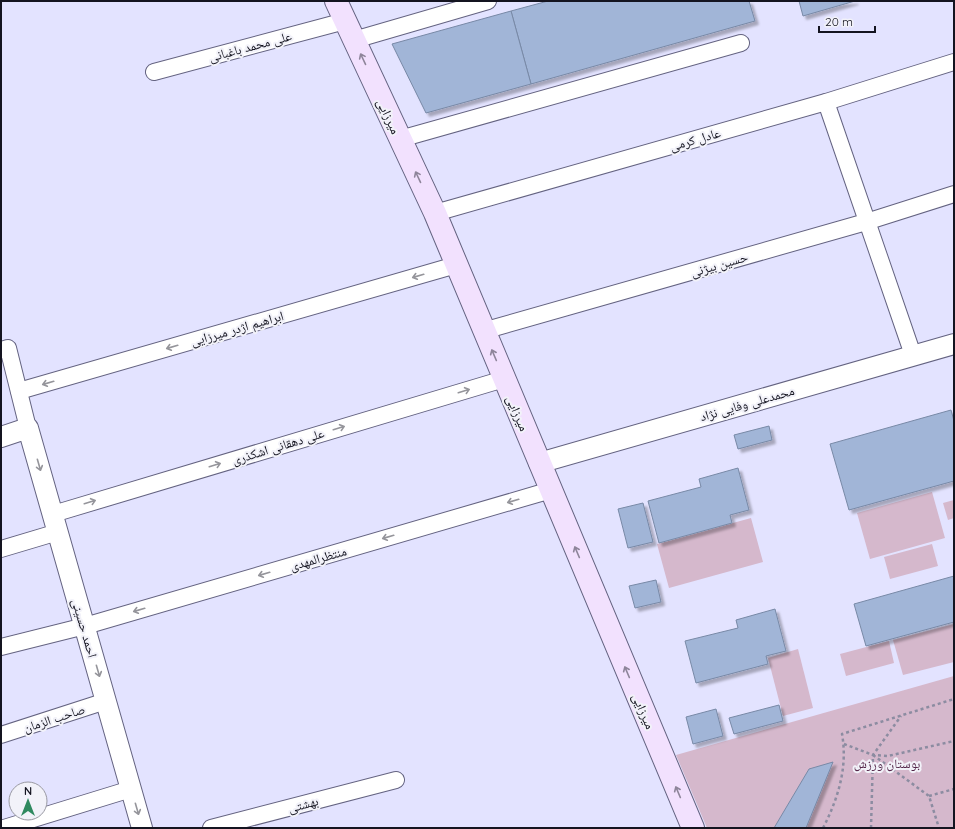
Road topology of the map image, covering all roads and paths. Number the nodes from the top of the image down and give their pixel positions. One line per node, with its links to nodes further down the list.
1 (336, 1): 3 (main road, میرزایی)
2 (488, 1): 3 (street, علی محمد باغبانی)
3 (350, 30): 6 (street, علی محمد باغبانی); 8 (main road, میرزایی, one-way to 3)
4 (741, 43): 8 (street)
5 (954, 62): 7 (street, عادل کرمی)
6 (154, 72)
7 (826, 102): 10 (street, عادل کرمی); 11 (street)
8 (400, 139): 10 (main road, میرزایی, one-way to 8)
9 (954, 194): 11 (street, حسین بیژنی)
10 (435, 213): 12 (main road, میرزایی)
11 (866, 222): 13 (street, حسین بیژنی); 16 (street)
12 (456, 265): 13 (main road, میرزایی); 18 (street, ابراهیم اژدر میرزایی, one-way to 18)
13 (483, 331): 17 (main road, میرزایی, one-way to 13)
14 (954, 344): 16 (street, محمدعلی وفایی نژاد)
15 (4, 349): 18 (street)
16 (913, 355): 21 (street, محمدعلی وفایی نژاد)
17 (504, 379): 21 (main road, میرزایی); 23 (street, علی دهقانی اشکذری, one-way to 17)
18 (19, 391): 19 (street)
19 (28, 428): 20 (street); 23 (street, احمد حسینی, one-way to 23)
20 (1, 437)
21 (539, 462): 22 (main road, میرزایی)
22 (551, 490): 25 (street, منتظرالمهدی, one-way to 25); 41 (main road, میرزایی, one-way to 22)
23 (55, 523): 24 (street, علی دهقانی اشکذری); 25 (street, احمد حسینی)
24 (1, 549)
25 (85, 626): 26 (street, منتظرالمهدی); 28 (street, احمد حسینی, one-way to 28)
26 (1, 647)
27 (954, 699): 29 (path)
28 (106, 701): 30 (street, صاحب الزمان); 36 (street, احمد حسینی)
29 (901, 715): 32 (path); 33 (path)
30 (1, 735)
31 (954, 741): 33 (path)
32 (844, 744): 33 (path); 42 (path)
33 (873, 755): 37 (path); 43 (path)
34 (396, 780): 40 (street, بهشتی)
35 (954, 789): 37 (path)
36 (131, 790): 38 (street); 39 (street, احمد حسینی, one-way to 39)
37 (929, 796): 44 (path)
38 (4, 828)
39 (142, 828)
40 (211, 828)
41 (693, 828)
42 (823, 828)
43 (871, 828)
44 (939, 828)

